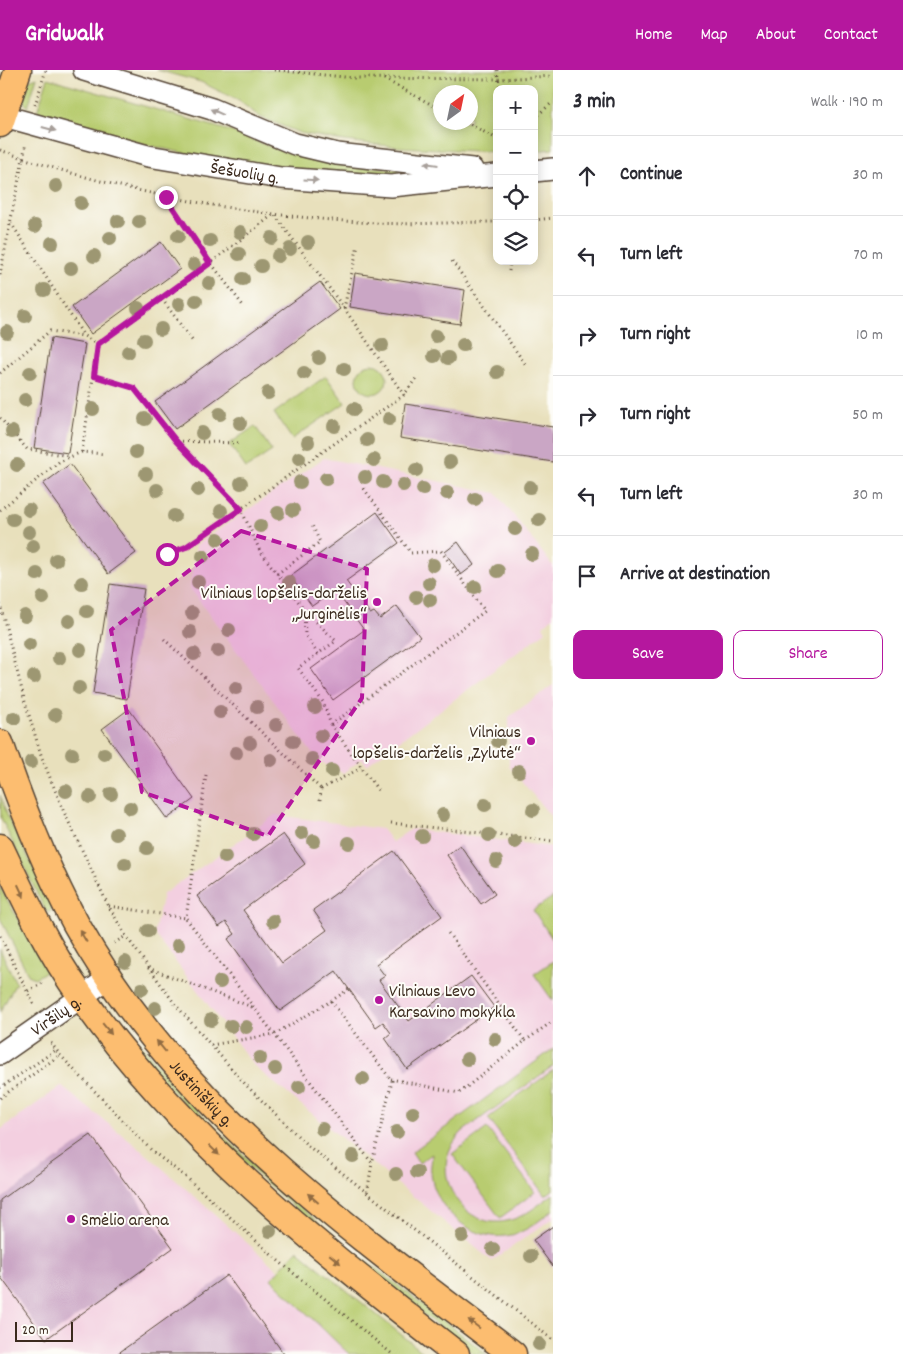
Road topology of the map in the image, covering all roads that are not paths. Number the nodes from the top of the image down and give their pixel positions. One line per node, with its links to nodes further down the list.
1 (18, 70): 3 (main road)
2 (84, 70): 7 (street, Šešuolių g., one-way to 2)
3 (1, 118): 6 (street, Šešuolių g., one-way to 6)
4 (553, 169): 5 (street)
5 (538, 171)
6 (493, 173)
7 (493, 173)
8 (0, 744): 10 (main road, Justiniškių g., one-way to 8)
9 (0, 847): 11 (main road, Justiniškių g., one-way to 11)
10 (110, 977): 11 (street, Viršilų g.); 14 (main road, Justiniškių g., one-way to 10)
11 (81, 996): 12 (street, Viršilų g.); 13 (main road, Justiniškių g., one-way to 13)
12 (0, 1054)
13 (456, 1354)
14 (513, 1354)

